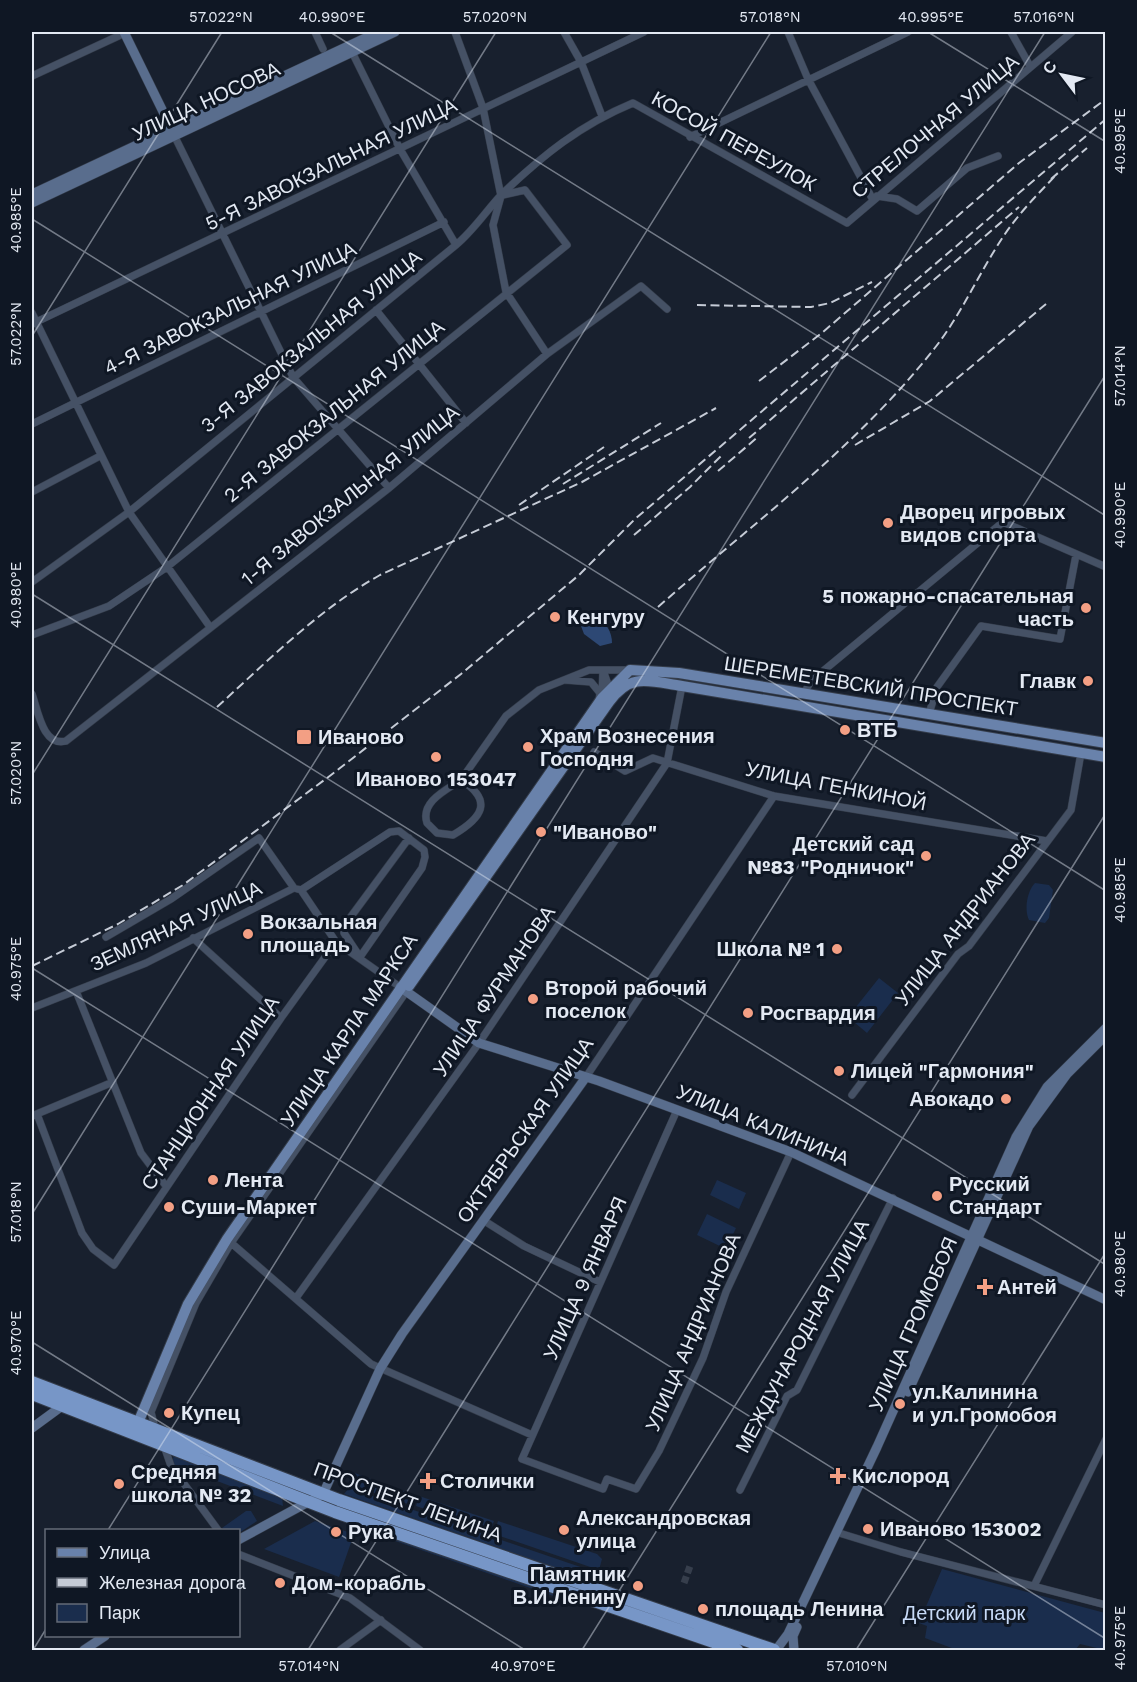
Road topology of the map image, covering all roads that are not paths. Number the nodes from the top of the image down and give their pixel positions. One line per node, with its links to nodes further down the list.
1 (125, 32): 16 (street); 20 (main road)
2 (315, 32): 12 (street)
3 (378, 32): 13 (main road, УЛИЦА НОСОВА)
4 (395, 32): 13 (main road, УЛИЦА НОСОВА)
5 (455, 32): 18 (street)
6 (564, 32): 14 (street)
7 (644, 32): 14 (street, 5-Я ЗАВОКЗАЛЬНАЯ УЛИЦА)
8 (788, 32): 17 (street)
9 (908, 32): 17 (street)
10 (1011, 32): 15 (street)
11 (1072, 32): 15 (street, СТРЕЛОЧНАЯ УЛИЦА)
12 (323, 48)
13 (350, 48): 20 (main road, УЛИЦА НОСОВА); 22 (street)
14 (581, 62): 18 (street, 5-Я ЗАВОКЗАЛЬНАЯ УЛИЦА); 19 (street)
15 (1030, 66): 26 (street, СТРЕЛОЧНАЯ УЛИЦА)
16 (32, 76)
17 (808, 79): 21 (street); 26 (street)
18 (483, 108): 22 (street, 5-Я ЗАВОКЗАЛЬНАЯ УЛИЦА); 25 (street)
19 (602, 116): 21 (street, КОСОЙ ПЕРЕУЛОК); 25 (street, 3-Я ЗАВОКЗАЛЬНАЯ УЛИЦА)
20 (173, 132): 24 (main road, УЛИЦА НОСОВА); 27 (main road, УЛИЦА НОСОВА); 30 (street)
21 (690, 137): 29 (street, КОСОЙ ПЕРЕУЛОК)
22 (400, 149): 28 (street); 30 (street, 5-Я ЗАВОКЗАЛЬНАЯ УЛИЦА)
23 (998, 156): 26 (street)
24 (32, 194)
25 (501, 196): 31 (street, 3-Я ЗАВОКЗАЛЬНАЯ УЛИЦА); 32 (street); 32 (street, 2-Я ЗАВОКЗАЛЬНАЯ УЛИЦА)
26 (875, 198): 29 (street, СТРЕЛОЧНАЯ УЛИЦА)
27 (32, 203)
28 (444, 222): 31 (street); 35 (street, 4-Я ЗАВОКЗАЛЬНАЯ УЛИЦА)
29 (847, 223)
30 (222, 236): 35 (street); 37 (street, 5-Я ЗАВОКЗАЛЬНАЯ УЛИЦА)
31 (456, 244): 34 (street, 3-Я ЗАВОКЗАЛЬНАЯ УЛИЦА)
32 (506, 292): 38 (street); 39 (street, 2-Я ЗАВОКЗАЛЬНАЯ УЛИЦА)
33 (667, 309): 38 (street, 1-Я ЗАВОКЗАЛЬНАЯ УЛИЦА)
34 (376, 310): 39 (street); 40 (street, 3-Я ЗАВОКЗАЛЬНАЯ УЛИЦА)
35 (263, 311): 40 (street); 41 (street, 4-Я ЗАВОКЗАЛЬНАЯ УЛИЦА)
36 (32, 313): 37 (street)
37 (34, 323): 41 (street)
38 (548, 354): 42 (street, 1-Я ЗАВОКЗАЛЬНАЯ УЛИЦА)
39 (418, 364): 42 (street); 44 (street, 2-Я ЗАВОКЗАЛЬНАЯ УЛИЦА)
40 (293, 377): 44 (street); 48 (street, 3-Я ЗАВОКЗАЛЬНАЯ УЛИЦА)
41 (74, 403): 43 (street, 4-Я ЗАВОКЗАЛЬНАЯ УЛИЦА); 45 (street)
42 (465, 423): 46 (street, 1-Я ЗАВОКЗАЛЬНАЯ УЛИЦА)
43 (32, 424)
44 (338, 429): 46 (street); 50 (street, 2-Я ЗАВОКЗАЛЬНАЯ УЛИЦА)
45 (100, 456): 47 (street); 48 (street)
46 (389, 488): 53 (street, 1-Я ЗАВОКЗАЛЬНАЯ УЛИЦА)
47 (32, 492)
48 (129, 512): 50 (street); 52 (street, 3-Я ЗАВОКЗАЛЬНАЯ УЛИЦА)
49 (1076, 555): 51 (street); 60 (street); 64 (street)
50 (167, 567): 53 (street); 54 (street, 2-Я ЗАВОКЗАЛЬНАЯ УЛИЦА)
51 (1106, 567)
52 (32, 582)
53 (210, 627): 61 (street, 1-Я ЗАВОКЗАЛЬНАЯ УЛИЦА)
54 (32, 635)
55 (603, 670): 56 (street); 57 (street); 59 (street); 62 (street)
56 (628, 675): 58 (main road, ШЕРЕМЕТЕВСКИЙ ПРОСПЕКТ); 59 (main road, УЛИЦА КАРЛА МАРКСА); 60 (main road, ШЕРЕМЕТЕВСКИЙ ПРОСПЕКТ); 62 (main road, УЛИЦА КАРЛА МАРКСА)
57 (560, 680): 62 (street); 71 (street)
58 (682, 686): 63 (main road, ШЕРЕМЕТЕВСКИЙ ПРОСПЕКТ); 70 (street, УЛИЦА ФУРМАНОВА)
59 (610, 688): 62 (main road, УЛИЦА КАРЛА МАРКСА)
60 (804, 693): 63 (main road); 64 (main road, ШЕРЕМЕТЕВСКИЙ ПРОСПЕКТ)
61 (32, 694)
62 (603, 701): 82 (main road, УЛИЦА КАРЛА МАРКСА)
63 (801, 706): 65 (main road, ШЕРЕМЕТЕВСКИЙ ПРОСПЕКТ)
64 (929, 714): 65 (main road); 66 (main road, ШЕРЕМЕТЕВСКИЙ ПРОСПЕКТ)
65 (927, 727): 68 (main road, ШЕРЕМЕТЕВСКИЙ ПРОСПЕКТ)
66 (1106, 743)
67 (594, 752): 70 (street, УЛИЦА ГЕНКИНОЙ)
68 (1081, 753): 69 (main road, ШЕРЕМЕТЕВСКИЙ ПРОСПЕКТ); 74 (street, УЛИЦА АНДРИАНОВА)
69 (1106, 757)
70 (667, 763): 72 (street, УЛИЦА ГЕНКИНОЙ); 88 (street, УЛИЦА ФУРМАНОВА)
71 (460, 780): 71 (street)
72 (774, 796): 74 (street, УЛИЦА ГЕНКИНОЙ); 89 (street, ОКТЯБРЬСКАЯ УЛИЦА)
73 (409, 838): 75 (street); 77 (street); 81 (street)
74 (1047, 841): 91 (street, УЛИЦА АНДРИАНОВА)
75 (298, 889): 76 (street); 78 (street); 79 (street, ЗЕМЛЯНАЯ УЛИЦА)
76 (315, 912): 77 (street); 80 (street)
77 (344, 926): 81 (street)
78 (106, 937)
79 (193, 938): 83 (street, ЗЕМЛЯНАЯ УЛИЦА); 85 (street)
80 (336, 942): 81 (street); 85 (street, СТАНЦИОННАЯ УЛИЦА)
81 (360, 957): 82 (street)
82 (403, 989): 88 (main road, УЛИЦА КАЛИНИНА); 99 (main road, УЛИЦА КАРЛА МАРКСА)
83 (76, 991): 84 (street, ЗЕМЛЯНАЯ УЛИЦА); 90 (street)
84 (32, 1008)
85 (281, 1018): 95 (street, СТАНЦИОННАЯ УЛИЦА)
86 (1106, 1028): 98 (main road, УЛИЦА ГРОМОБОЯ)
87 (1106, 1036): 98 (main road, УЛИЦА ГРОМОБОЯ)
88 (479, 1043): 89 (main road, УЛИЦА КАЛИНИНА); 101 (street, УЛИЦА ФУРМАНОВА)
89 (586, 1077): 92 (main road, УЛИЦА КАЛИНИНА); 97 (main road, ОКТЯБРЬСКАЯ УЛИЦА)
90 (113, 1082): 93 (street); 95 (street)
91 (852, 1095)
92 (677, 1110): 94 (main road, УЛИЦА КАЛИНИНА); 100 (street, УЛИЦА 9 ЯНВАРЯ)
93 (34, 1115): 95 (street, СТАНЦИОННАЯ УЛИЦА)
94 (791, 1152): 96 (main road, УЛИЦА КАЛИНИНА); 114 (street, УЛИЦА АНДРИАНОВА)
95 (166, 1186)
96 (893, 1198): 98 (main road, УЛИЦА КАЛИНИНА); 115 (street, МЕЖДУНАРОДНАЯ УЛИЦА)
97 (483, 1220): 100 (street); 103 (main road, ОКТЯБРЬСКАЯ УЛИЦА)
98 (975, 1237): 102 (main road, УЛИЦА КАЛИНИНА); 119 (main road, УЛИЦА ГРОМОБОЯ)
99 (229, 1241): 101 (street); 108 (main road, УЛИЦА КАРЛА МАРКСА); 110 (street, УЛИЦА КАРЛА МАРКСА)
100 (600, 1282): 111 (street, УЛИЦА 9 ЯНВАРЯ)
101 (296, 1298): 103 (street)
102 (1106, 1300)
103 (380, 1369): 111 (street); 116 (main road, ОКТЯБРЬСКАЯ УЛИЦА)
104 (32, 1382): 106 (highway, ПРОСПЕКТ ЛЕНИНА)
105 (32, 1394): 107 (highway, ПРОСПЕКТ ЛЕНИНА)
106 (72, 1397): 107 (highway); 108 (highway, ПРОСПЕКТ ЛЕНИНА)
107 (62, 1406): 108 (highway, ПРОСПЕКТ ЛЕНИНА); 109 (main road)
108 (136, 1427): 110 (highway, ПРОСПЕКТ ЛЕНИНА); 113 (highway, ПРОСПЕКТ ЛЕНИНА)
109 (32, 1428)
110 (155, 1428): 116 (highway, ПРОСПЕКТ ЛЕНИНА)
111 (532, 1435): 114 (street, УЛИЦА 9 ЯНВАРЯ)
112 (1106, 1439): 122 (street)
113 (164, 1446): 117 (highway, ПРОСПЕКТ ЛЕНИНА); 118 (street)
114 (522, 1459)
115 (740, 1490)
116 (323, 1494): 117 (main road); 131 (highway, ПРОСПЕКТ ЛЕНИНА)
117 (307, 1502): 120 (main road); 130 (highway, ПРОСПЕКТ ЛЕНИНА)
118 (217, 1529)
119 (839, 1533): 122 (street); 125 (main road, УЛИЦА ГРОМОБОЯ); 131 (main road, УЛИЦА ГРОМОБОЯ)
120 (240, 1539)
121 (240, 1555): 124 (street)
122 (1034, 1586): 123 (street)
123 (1106, 1605)
124 (381, 1620): 128 (street); 129 (street)
125 (793, 1636): 131 (main road, УЛИЦА ГРОМОБОЯ); 132 (main road, УЛИЦА ГРОМОБОЯ)
126 (102, 1637): 127 (main road)
127 (84, 1650)
128 (340, 1650)
129 (420, 1650)
130 (737, 1650)
131 (775, 1650)
132 (794, 1650)

